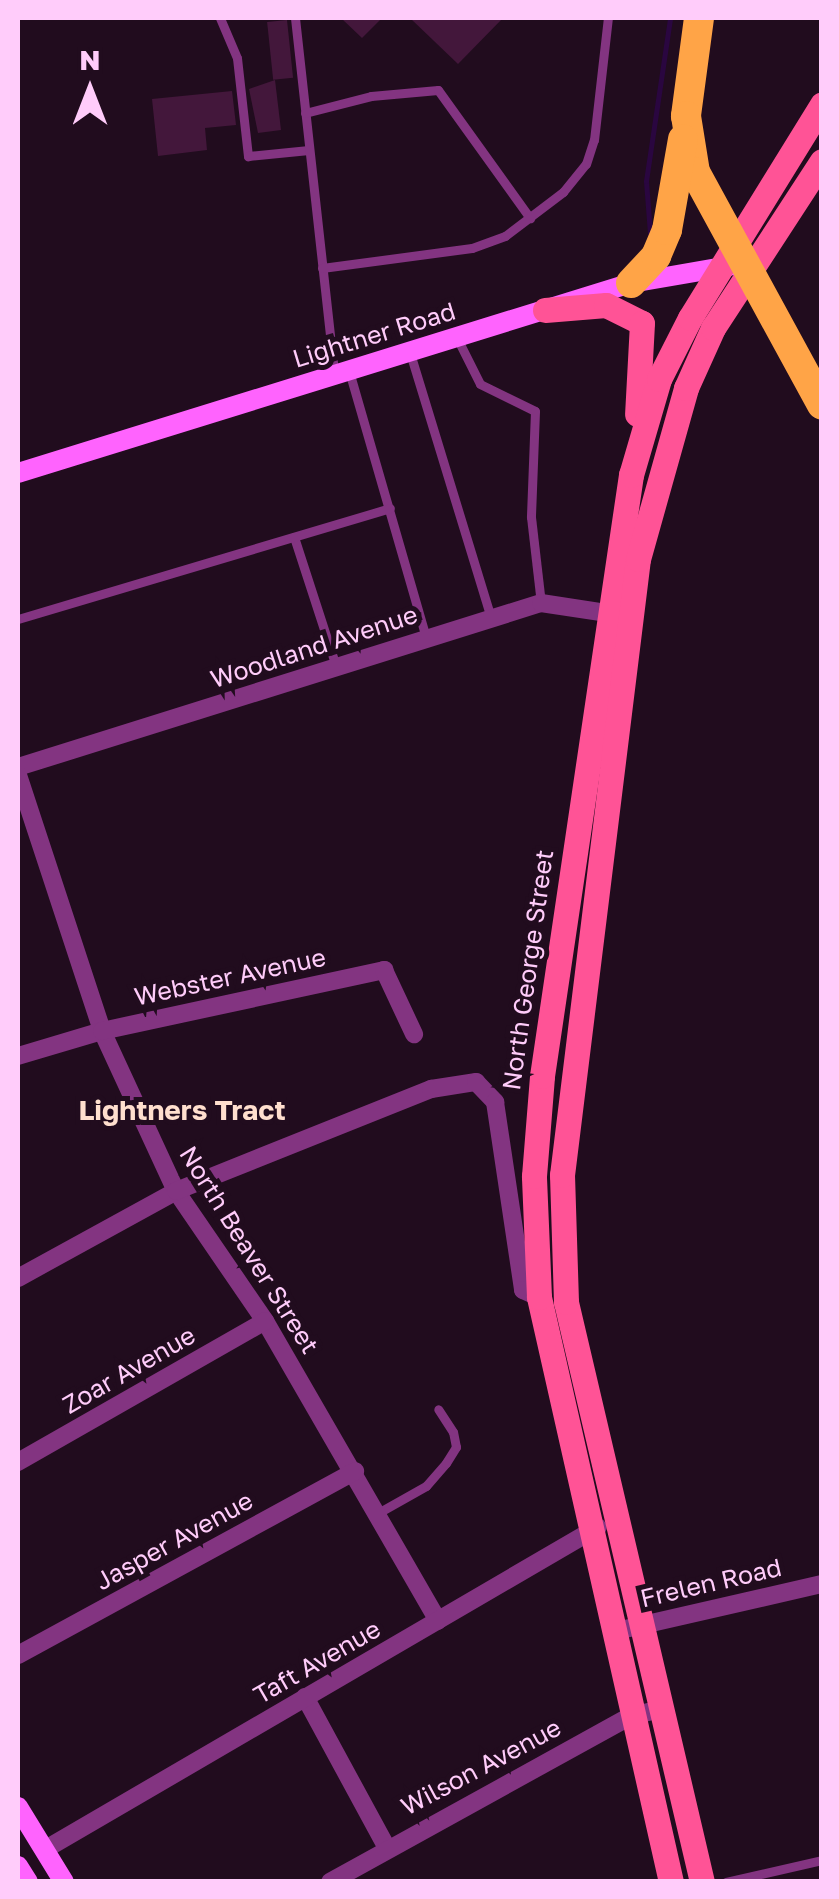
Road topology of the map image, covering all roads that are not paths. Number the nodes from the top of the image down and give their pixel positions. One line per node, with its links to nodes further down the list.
1 (220, 18): 8 (lane)
2 (295, 18): 6 (lane)
3 (608, 18): 10 (lane)
4 (699, 18): 7 (highway)
5 (822, 104): 11 (main road, North George Street)
6 (305, 113): 8 (lane); 10 (lane)
7 (686, 116): 11 (highway); 13 (highway)
8 (309, 150): 12 (lane)
9 (822, 161): 11 (main road, North George Street)
10 (530, 218): 12 (lane)
11 (735, 257): 13 (street, Lightner Road); 18 (highway); 20 (main road, North George Street); 24 (main road, North George Street)
12 (322, 268): 17 (lane)
13 (631, 283): 14 (street, Lightner Road)
14 (544, 310): 15 (street, Lightner Road); 20 (main road)
15 (456, 336): 16 (street, Lightner Road); 23 (lane)
16 (410, 350): 17 (street, Lightner Road); 25 (lane)
17 (341, 372): 19 (street, Lightner Road); 21 (lane)
18 (822, 405)
19 (18, 473)
20 (631, 475): 24 (main road, North George Street)
21 (390, 508): 22 (lane); 27 (lane)
22 (294, 536): 26 (lane); 28 (lane)
23 (541, 603): 24 (street, Woodland Avenue); 25 (street, Woodland Avenue)
24 (618, 614): 36 (main road, North George Street); 42 (main road, North George Street)
25 (491, 618): 27 (street, Woodland Avenue)
26 (18, 620)
27 (426, 638): 28 (street, Woodland Avenue)
28 (336, 666): 29 (street, Woodland Avenue)
29 (18, 767)
30 (18, 775): 31 (street, North Beaver Street)
31 (102, 1031): 32 (street, Webster Avenue); 33 (street, Webster Avenue); 34 (street, North Beaver Street)
32 (414, 1034)
33 (18, 1056)
34 (176, 1190): 35 (street); 36 (street); 37 (street, North Beaver Street)
35 (18, 1278)
36 (539, 1297): 43 (main road, North George Street)
37 (265, 1320): 39 (street, Zoar Avenue); 40 (street, North Beaver Street)
38 (438, 1409): 41 (lane)
39 (18, 1462)
40 (355, 1471): 41 (street, North Beaver Street); 48 (street, Jasper Avenue)
41 (378, 1513): 45 (street, North Beaver Street)
42 (617, 1520): 43 (street, Taft Avenue); 46 (main road, North George Street)
43 (587, 1531): 45 (street, Taft Avenue); 47 (main road, North George Street)
44 (822, 1584): 46 (street, Frelen Road)
45 (438, 1621): 49 (street, Taft Avenue)
46 (640, 1625): 47 (street, Frelen Road); 50 (main road, North George Street)
47 (612, 1632): 51 (main road, North George Street)
48 (18, 1654)
49 (306, 1698): 53 (street); 54 (street, Taft Avenue)
50 (661, 1709): 51 (street, Wilson Avenue); 61 (main road, North George Street)
51 (630, 1716): 53 (street, Wilson Avenue); 60 (main road, North George Street)
52 (18, 1807): 54 (street)
53 (386, 1846): 59 (street, Wilson Avenue)
54 (44, 1850): 58 (street)
55 (822, 1860): 62 (lane)
56 (18, 1866): 57 (street)
57 (28, 1882)
58 (64, 1882)
59 (330, 1882)
60 (671, 1882)
61 (702, 1882)
62 (726, 1882)

